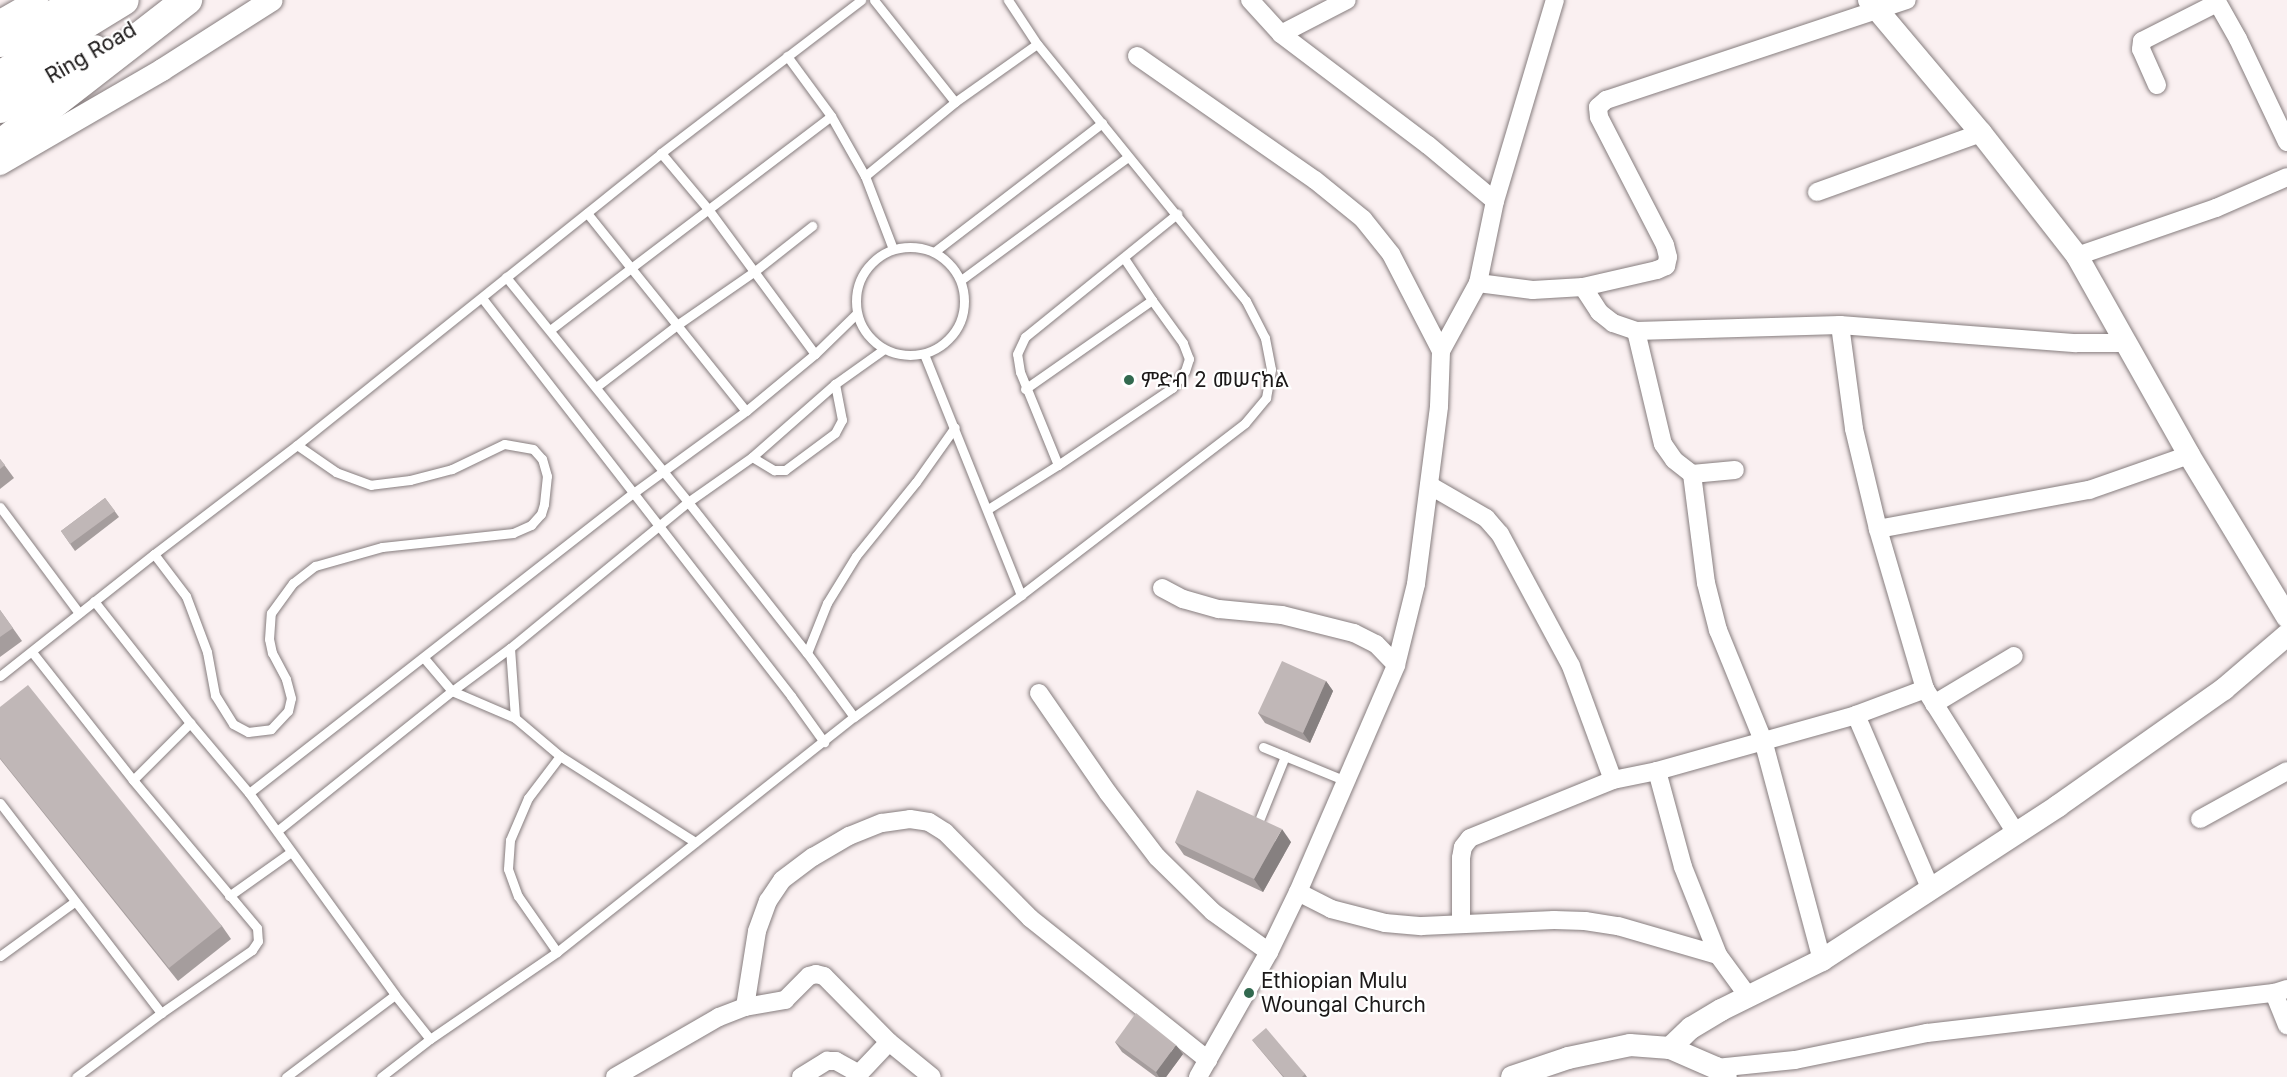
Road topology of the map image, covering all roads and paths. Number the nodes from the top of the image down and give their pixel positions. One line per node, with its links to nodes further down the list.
1 (37, 0): 15 (street)
2 (83, 0): 17 (highway)
3 (124, 0): 21 (highway, Ring Road)
4 (185, 0): 24 (highway, Ring Road); 29 (highway)
5 (272, 0): 32 (street)
6 (861, 0): 19 (lane)
7 (874, 0): 23 (lane)
8 (1008, 0): 18 (lane)
9 (1250, 0): 16 (street)
10 (1347, 0): 16 (street)
11 (1555, 0): 36 (street)
12 (1907, 0): 14 (street)
13 (2217, 2): 22 (street); 28 (street)
14 (1874, 5): 27 (street); 50 (street)
15 (0, 21)
16 (1281, 34): 36 (street)
17 (0, 42)
18 (1037, 44): 23 (lane); 26 (lane)
19 (787, 56): 25 (lane); 30 (lane)
20 (1137, 56): 60 (street)
21 (0, 76)
22 (2157, 85)
23 (956, 102): 33 (lane)
24 (0, 108)
25 (831, 116): 33 (lane); 37 (lane)
26 (1102, 123): 31 (lane); 42 (lane)
27 (1981, 133): 35 (street); 43 (street)
28 (2287, 142)
29 (0, 145)
30 (661, 153): 37 (lane); 38 (lane)
31 (1128, 157): 39 (lane); 48 (lane)
32 (0, 164)
33 (865, 176): 41 (lane)
34 (2287, 177): 43 (street)
35 (1816, 192)
36 (1496, 201): 49 (street)
37 (708, 209): 45 (lane); 46 (lane)
38 (587, 213): 45 (lane); 47 (lane)
39 (1177, 214): 44 (lane); 84 (lane)
40 (812, 226): 46 (lane)
41 (893, 249): 42 (lane); 53 (lane)
42 (934, 252): 48 (lane)
43 (2077, 256): 58 (street)
44 (1124, 258): 52 (lane); 65 (lane)
45 (631, 268): 54 (lane); 56 (lane)
46 (755, 271): 54 (lane); 61 (lane)
47 (506, 277): 51 (lane); 56 (lane)
48 (960, 280): 62 (lane)
49 (1478, 283): 50 (street); 60 (street)
50 (1583, 287): 57 (street)
51 (482, 298): 68 (lane); 76 (lane)
52 (1152, 300): 65 (lane); 71 (lane)
53 (856, 314): 59 (lane); 61 (lane)
54 (677, 325): 64 (lane); 66 (lane)
55 (1840, 325): 57 (street); 58 (street); 81 (street)
56 (550, 330): 64 (lane)
57 (1636, 330): 74 (street)
58 (2124, 343): 69 (street)
59 (884, 349): 62 (lane); 63 (lane)
60 (1441, 351): 75 (street)
61 (814, 354): 66 (lane)
62 (924, 354): 67 (lane)
63 (835, 384): 70 (lane); 70 (lane)
64 (596, 387): 73 (lane)
65 (1025, 389): 71 (lane)
66 (746, 411): 73 (lane)
67 (955, 427): 79 (lane); 91 (lane)
68 (297, 445): 82 (lane); 82 (lane)
69 (2189, 455): 81 (street); 87 (street)
70 (752, 457): 77 (lane)
71 (1058, 465): 79 (lane)
72 (1735, 470): 74 (street)
73 (664, 473): 76 (lane); 77 (lane)
74 (1692, 474): 103 (street)
75 (1429, 485): 94 (street); 111 (street)
76 (632, 494): 80 (lane); 93 (lane)
77 (688, 502): 80 (lane); 91 (lane)
78 (0, 507): 86 (lane)
79 (988, 509): 84 (lane)
80 (657, 527): 89 (lane); 104 (lane)
81 (1878, 529): 98 (street)
82 (154, 554): 85 (lane)
83 (1162, 588): 94 (street)
84 (1021, 595): 100 (lane)
85 (94, 601): 86 (lane); 102 (lane)
86 (80, 613): 90 (lane)
87 (2287, 617)
88 (2287, 635): 118 (street)
89 (510, 648): 96 (lane); 101 (lane)
90 (32, 652): 95 (lane); 110 (lane)
91 (807, 653): 100 (lane)
92 (2014, 656): 98 (street)
93 (424, 658): 96 (lane); 113 (lane)
94 (1396, 665): 112 (street)
95 (0, 676)
96 (452, 691): 101 (lane); 117 (lane)
97 (1039, 693): 127 (street)
98 (1929, 696): 99 (street); 118 (street)
99 (1856, 715): 103 (street); 121 (street)
100 (854, 717): 104 (lane)
101 (515, 718): 106 (lane)
102 (190, 723): 110 (lane); 113 (lane)
103 (1763, 740): 108 (street); 130 (street)
104 (824, 742): 119 (lane)
105 (1263, 747): 107 (lane)
106 (560, 756): 119 (lane); 126 (lane)
107 (1285, 756): 112 (lane); 115 (lane)
108 (1657, 771): 111 (street); 128 (street)
109 (2287, 771): 116 (street)
110 (133, 780): 123 (lane)
111 (1613, 780): 125 (street)
112 (1346, 781): 122 (street)
113 (249, 794): 117 (lane)
114 (0, 803): 124 (lane)
115 (1260, 818)
116 (2200, 819)
117 (277, 831): 120 (lane)
118 (2016, 833): 121 (street)
119 (694, 842): 126 (lane)
120 (291, 852): 123 (lane); 132 (lane)
121 (1931, 890): 130 (street)
122 (1298, 892): 125 (street); 127 (street)
123 (229, 896): 135 (lane)
124 (74, 902): 129 (lane); 135 (lane)
125 (1461, 924): 128 (street)
126 (558, 952): 137 (lane)
127 (1269, 952): 140 (street)
128 (1718, 955): 133 (street)
129 (0, 957)
130 (1822, 960): 133 (street)
131 (2281, 991): 136 (street); 141 (street)
132 (395, 996): 137 (lane); 144 (lane)
133 (1749, 996): 139 (street)
134 (746, 1007): 138 (street); 140 (street); 146 (street)
135 (161, 1013): 143 (lane)
136 (2287, 1026)
137 (430, 1039): 145 (lane)
138 (889, 1042): 142 (street); 148 (street)
139 (1670, 1048): 141 (street); 150 (street)
140 (1208, 1060): 149 (street)
141 (1721, 1072)
142 (858, 1076): 147 (street)
143 (76, 1077)
144 (286, 1077)
145 (381, 1077)
146 (615, 1077)
147 (801, 1077)
148 (933, 1077)
149 (1198, 1077)
150 (1512, 1077)

